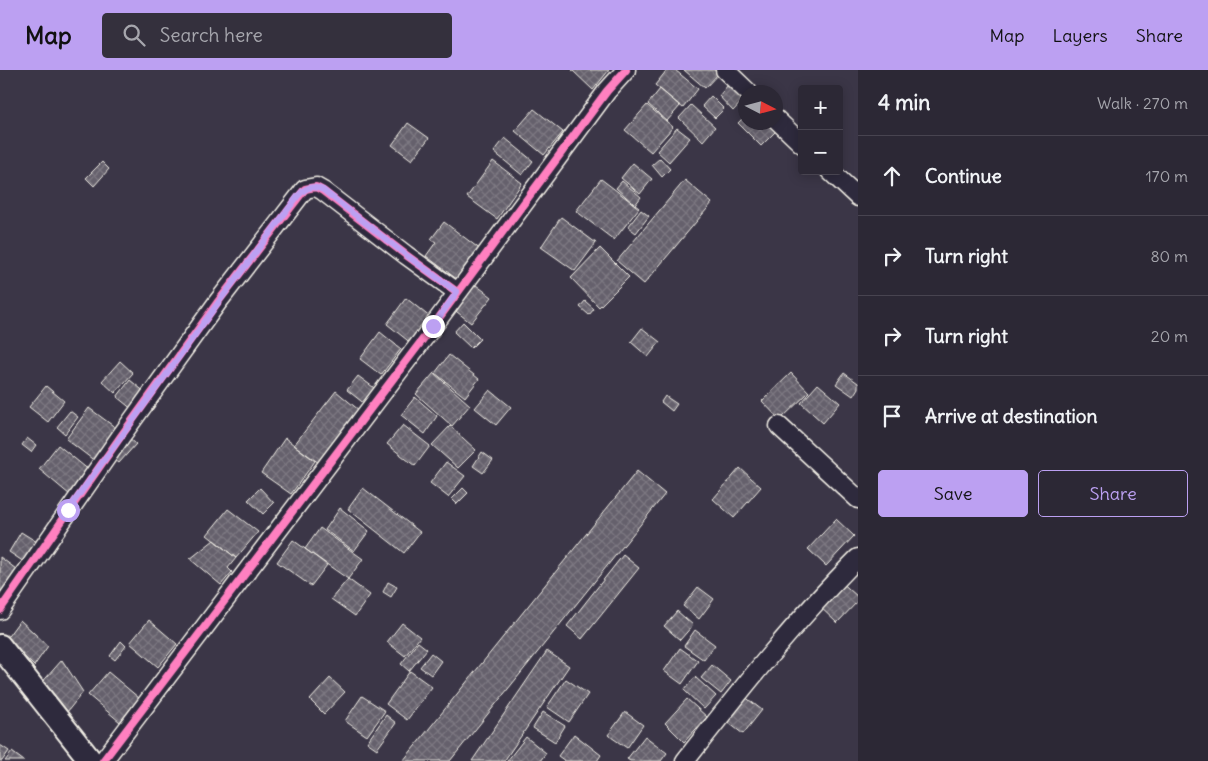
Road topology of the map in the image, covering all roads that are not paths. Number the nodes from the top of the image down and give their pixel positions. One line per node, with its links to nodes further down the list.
1 (626, 70): 8 (street)
2 (725, 70): 3 (street)
3 (741, 85)
4 (783, 126): 5 (street)
5 (798, 140)
6 (834, 175): 7 (street)
7 (858, 197)
8 (457, 292): 12 (street); 15 (street)
9 (779, 426): 10 (street)
10 (858, 499)
11 (858, 558): 16 (street)
12 (0, 610)
13 (0, 646): 14 (street)
14 (91, 761)
15 (103, 761)
16 (685, 761)

